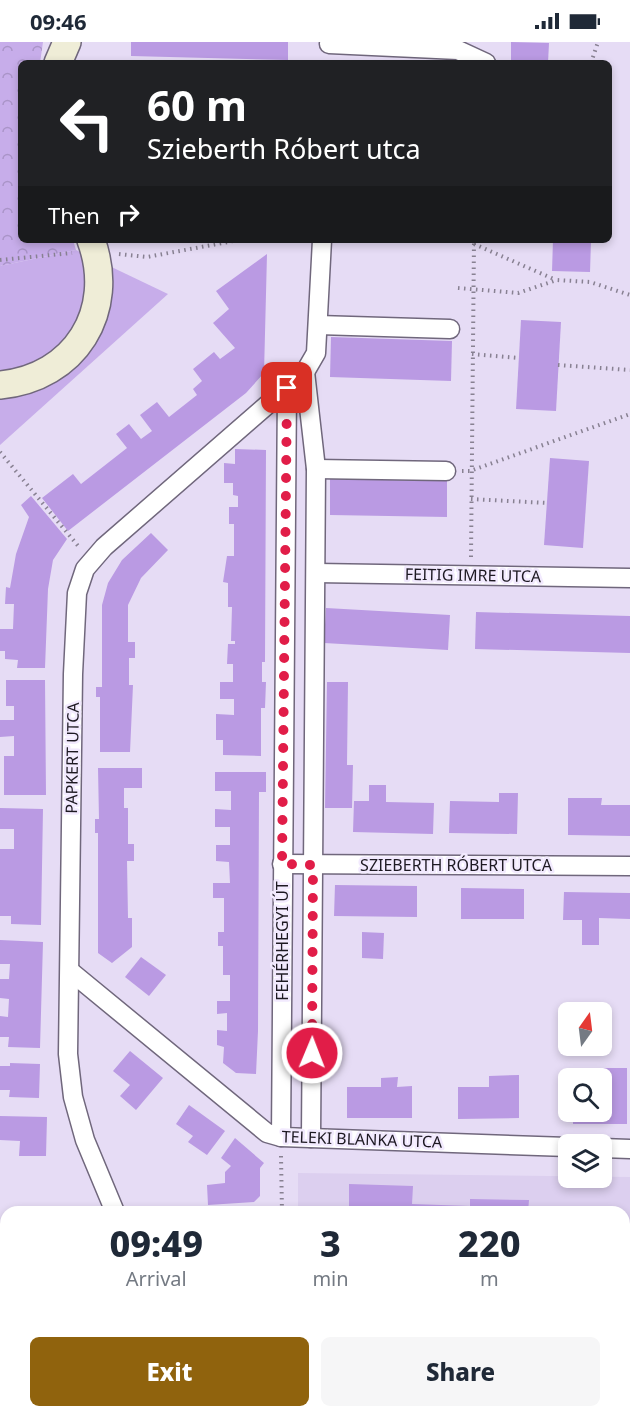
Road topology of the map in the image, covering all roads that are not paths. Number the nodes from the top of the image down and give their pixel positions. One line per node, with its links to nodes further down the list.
1 (67, 42): 3 (street)
2 (329, 43): 4 (street); 5 (street)
3 (59, 60)
4 (328, 60)
5 (480, 60)
6 (92, 243): 11 (street)
7 (322, 243): 8 (street)
8 (318, 325): 9 (street); 10 (street)
9 (450, 329)
10 (305, 372): 12 (street); 13 (street)
11 (0, 385)
12 (287, 388): 17 (street, FEHÉRHEGYI ÚT); 20 (street, PAPKERT UTCA)
13 (316, 469): 14 (street); 15 (street)
14 (446, 471)
15 (316, 573): 16 (street, FEITIG IMRE UTCA); 18 (street)
16 (630, 578)
17 (282, 864): 18 (street, SZIEBERTH RÓBERT UTCA); 21 (street, FEHÉRHEGYI ÚT)
18 (313, 865): 19 (street, SZIEBERTH RÓBERT UTCA); 22 (street)
19 (630, 866)
20 (70, 971): 21 (street, TELEKI BLANKA UTCA); 26 (street, PAPKERT UTCA)
21 (281, 1137): 22 (street, TELEKI BLANKA UTCA)
22 (311, 1138): 23 (street, TELEKI BLANKA UTCA)
23 (558, 1147)
24 (612, 1148): 25 (street)
25 (630, 1149)
26 (112, 1206)

